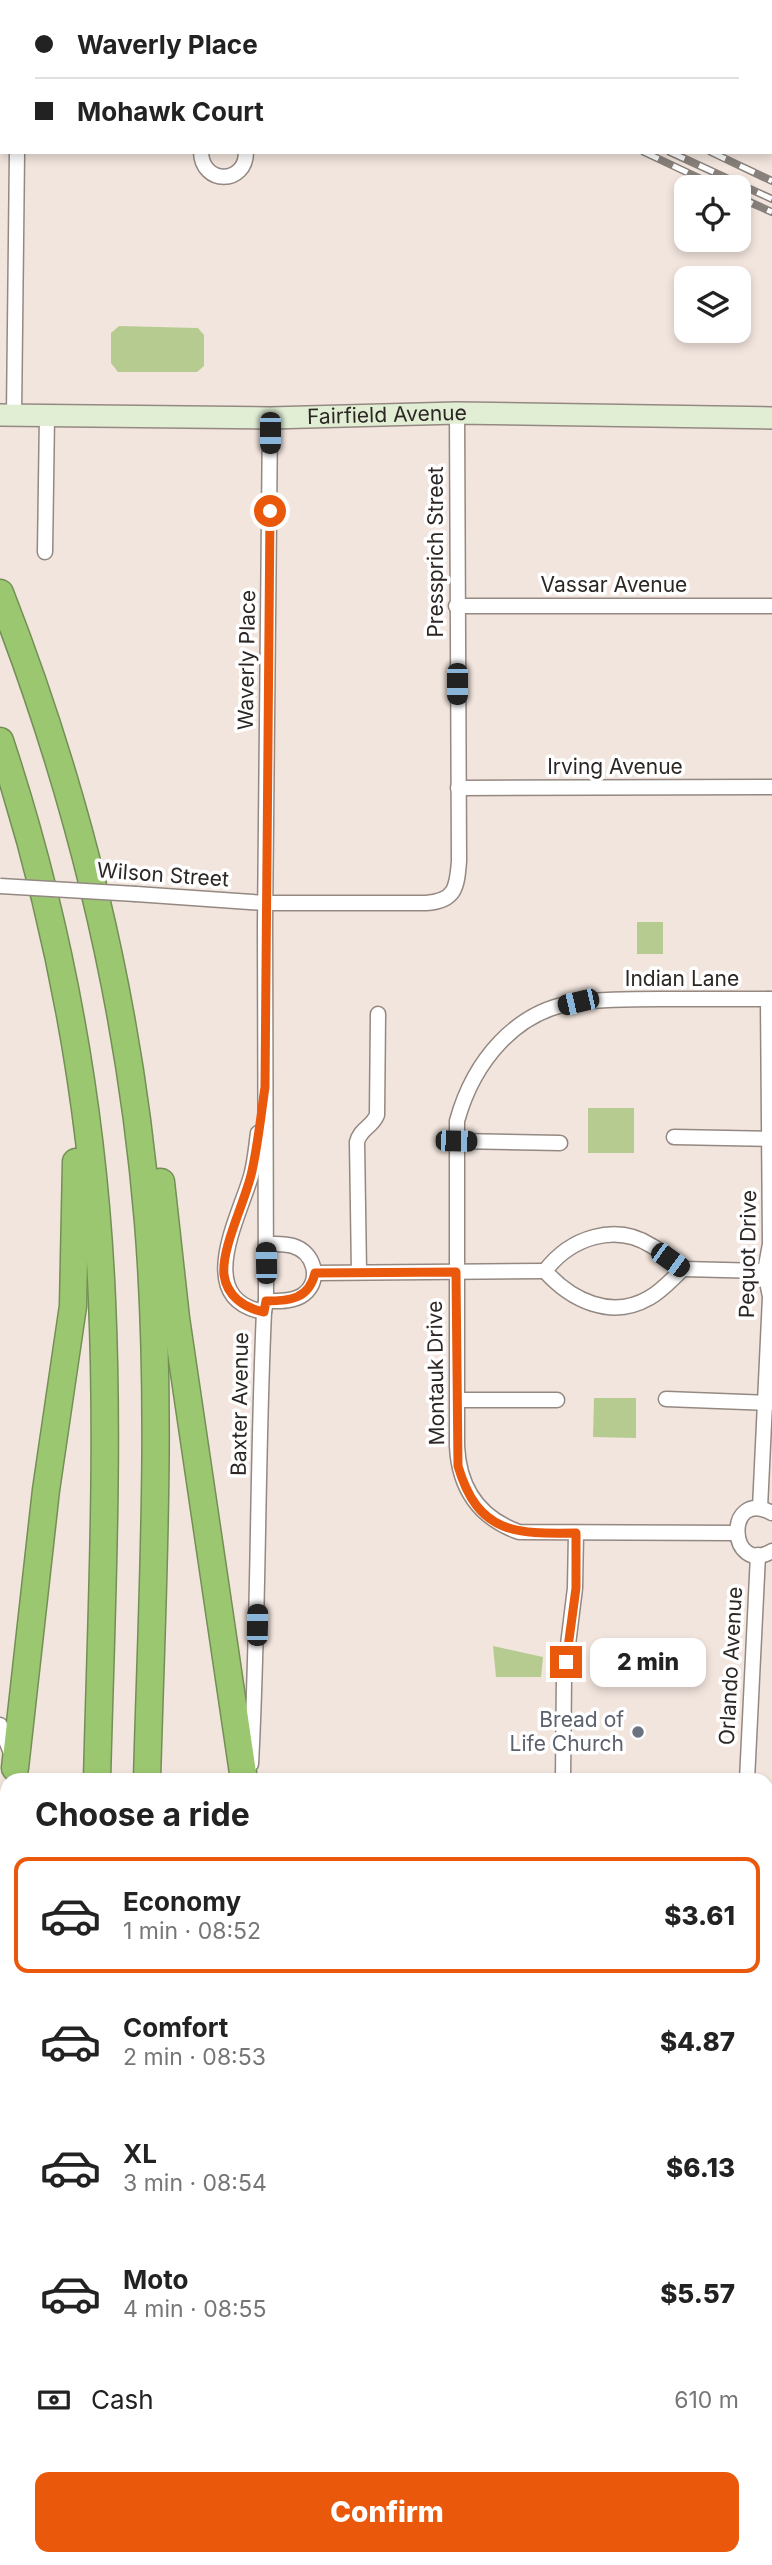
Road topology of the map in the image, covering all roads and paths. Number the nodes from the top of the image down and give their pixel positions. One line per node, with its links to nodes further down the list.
1 (17, 154): 5 (street)
2 (202, 154): 3 (street)
3 (246, 154)
4 (457, 414): 7 (main road, Fairfield Avenue); 8 (main road, Fairfield Avenue); 11 (street, Pressprich Street)
5 (7, 415): 6 (main road, Fairfield Avenue)
6 (47, 415): 7 (main road, Fairfield Avenue); 9 (street)
7 (270, 418): 18 (street, Waverly Place)
8 (772, 418)
9 (45, 552)
10 (0, 593): 19 (highway)
11 (456, 606): 12 (street, Vassar Avenue); 14 (street, Pressprich Street)
12 (772, 606)
13 (0, 741): 22 (highway)
14 (458, 788): 15 (street, Irving Avenue); 17 (street, Pressprich Street)
15 (772, 788)
16 (0, 886): 18 (street, Wilson Street, bridge)
17 (448, 898): 18 (street, Wilson Street)
18 (265, 903): 23 (street, Baxter Avenue)
19 (115, 984): 49 (highway); 50 (highway)
20 (770, 999): 24 (street, Indian Lane); 26 (street, Pequot Drive)
21 (378, 1014): 33 (street)
22 (77, 1059): 46 (highway); 48 (highway)
23 (265, 1087): 29 (street, Baxter Avenue); 36 (street)
24 (465, 1095): 27 (street, Montauk Drive)
25 (674, 1137): 26 (street)
26 (771, 1139): 32 (street, Pequot Drive)
27 (456, 1141): 28 (street); 34 (street, Montauk Drive)
28 (560, 1143)
29 (266, 1244): 35 (street); 36 (street, Baxter Avenue)
30 (683, 1269): 31 (street); 31 (street); 32 (street)
31 (545, 1271): 34 (street)
32 (765, 1271): 40 (street, Pequot Drive)
33 (359, 1272): 34 (street); 35 (street)
34 (456, 1272): 38 (street, Montauk Drive)
35 (315, 1273): 36 (street)
36 (265, 1307): 51 (street, Baxter Avenue)
37 (666, 1399): 40 (street)
38 (458, 1400): 39 (street); 42 (street, Montauk Drive)
39 (557, 1400)
40 (768, 1403): 41 (street, Pequot Drive)
41 (766, 1511): 43 (street)
42 (576, 1533): 43 (street, Montauk Drive); 52 (street)
43 (736, 1533): 44 (street, Orlando Avenue)
44 (765, 1553): 53 (street, Orlando Avenue)
45 (0, 1725): 47 (street)
46 (14, 1773)
47 (14, 1773)
48 (97, 1773)
49 (147, 1773)
50 (243, 1773)
51 (250, 1773)
52 (564, 1773)
53 (748, 1773)

